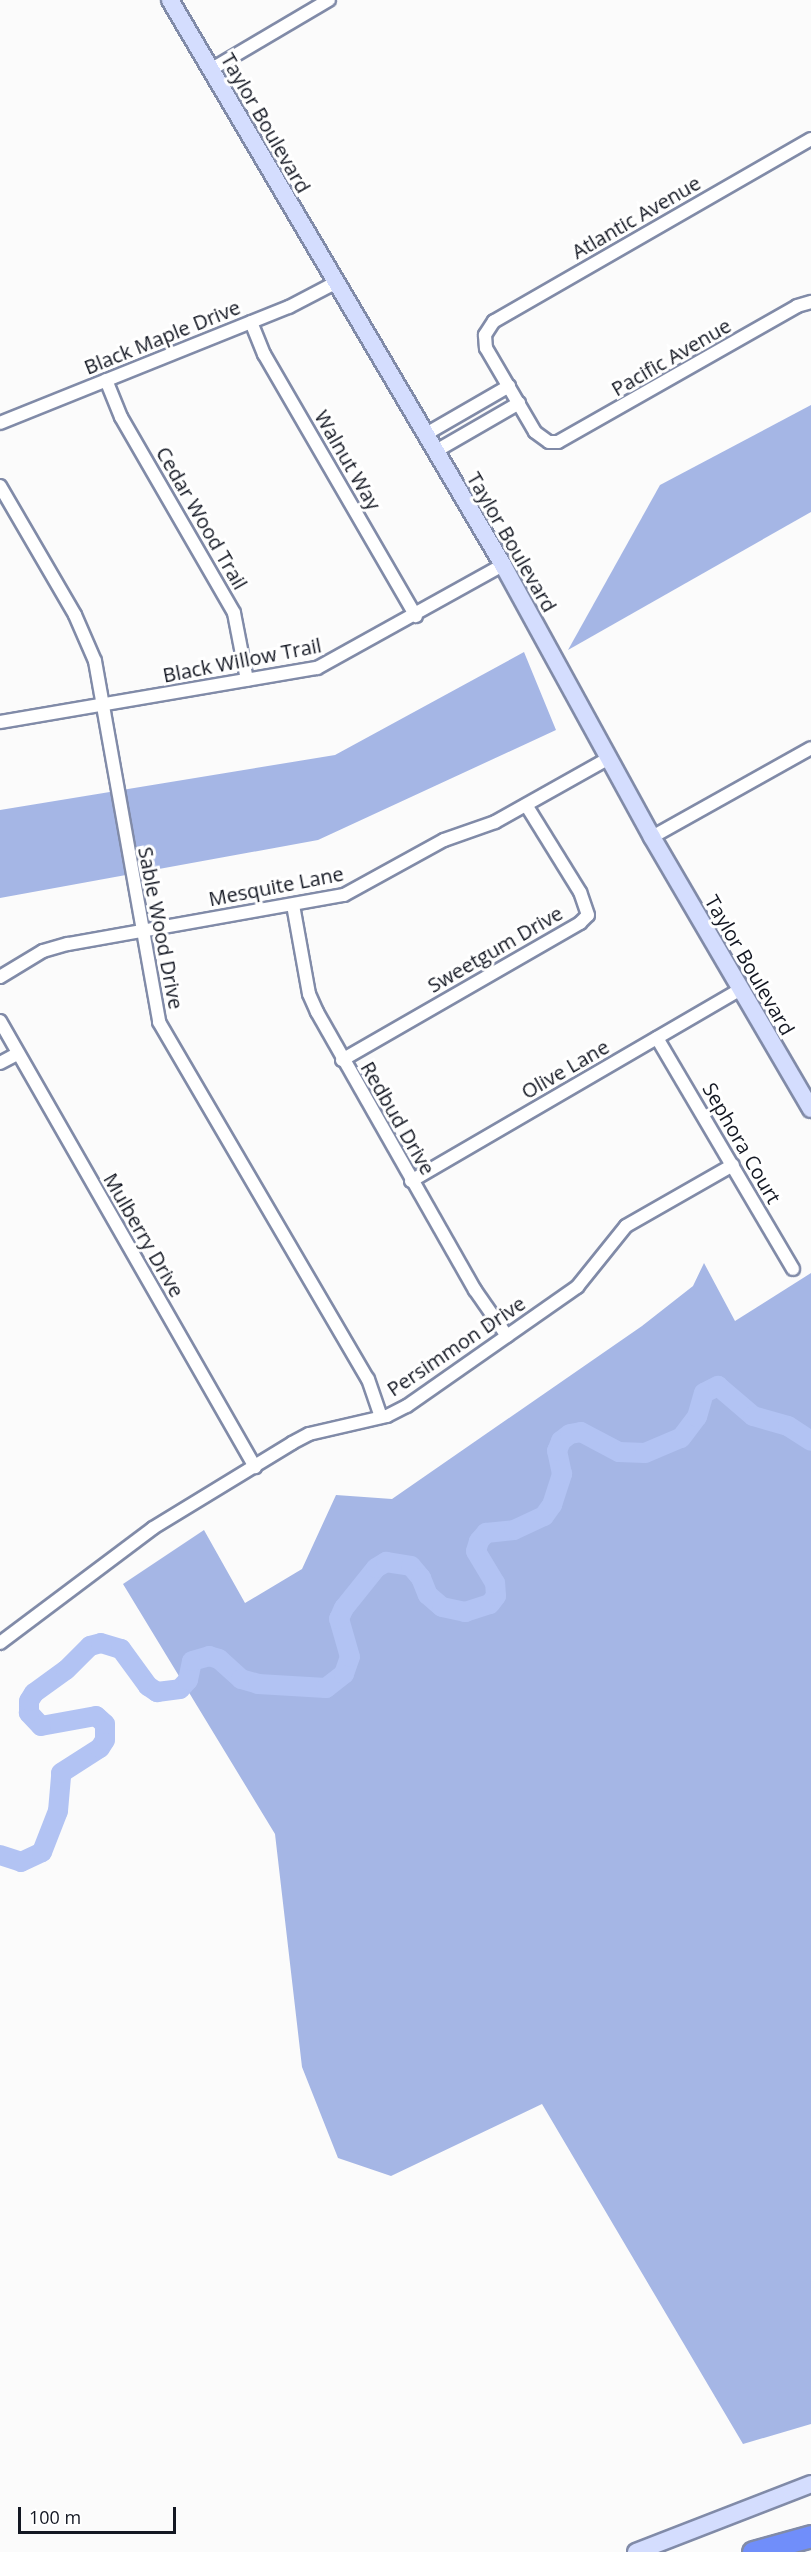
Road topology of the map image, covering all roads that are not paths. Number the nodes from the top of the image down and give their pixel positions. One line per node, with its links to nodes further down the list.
1 (170, 0): 3 (street, Taylor Boulevard)
2 (329, 0): 3 (street)
3 (210, 70): 5 (street, Taylor Boulevard)
4 (811, 139): 9 (street, Atlantic Avenue)
5 (335, 283): 7 (street, Black Maple Drive); 12 (street, Taylor Boulevard)
6 (811, 302): 10 (street, Pacific Avenue)
7 (251, 322): 8 (street, Black Maple Drive); 16 (street, Walnut Way)
8 (106, 380): 11 (street, Black Maple Drive); 17 (street, Cedar Wood Trail)
9 (509, 386): 10 (street); 12 (street)
10 (519, 403): 13 (street)
11 (0, 423)
12 (426, 434): 13 (street, Taylor Boulevard)
13 (436, 451): 15 (street, Taylor Boulevard)
14 (0, 486): 18 (street, Sable Wood Drive)
15 (503, 565): 16 (street, Black Willow Trail); 21 (street, Taylor Boulevard)
16 (416, 616): 17 (street, Black Willow Trail)
17 (247, 680): 18 (street, Black Willow Trail)
18 (102, 705): 19 (street, Black Willow Trail); 25 (street, Sable Wood Drive)
19 (0, 722)
20 (811, 748): 23 (street)
21 (609, 758): 22 (street, Mesquite Lane); 23 (street, Taylor Boulevard)
22 (526, 805): 24 (street, Mesquite Lane); 31 (street, Sweetgum Drive)
23 (652, 837): 27 (street, Taylor Boulevard)
24 (293, 905): 25 (street, Mesquite Lane); 31 (street, Redbud Drive)
25 (140, 930): 26 (street, Mesquite Lane); 38 (street, Sable Wood Drive)
26 (0, 977)
27 (739, 990): 29 (street, Olive Lane); 33 (street, Taylor Boulevard)
28 (0, 1022): 30 (street, Mulberry Drive)
29 (657, 1038): 34 (street, Sephora Court); 35 (street, Olive Lane)
30 (17, 1053): 32 (street); 39 (street, Mulberry Drive)
31 (342, 1060): 35 (street, Redbud Drive)
32 (0, 1064)
33 (811, 1109)
34 (733, 1165): 36 (street, Sephora Court); 37 (street, Persimmon Drive)
35 (411, 1180): 37 (street, Redbud Drive)
36 (793, 1269)
37 (507, 1335): 38 (street, Persimmon Drive)
38 (381, 1417): 39 (street, Persimmon Drive)
39 (255, 1467): 40 (street, Persimmon Drive)
40 (0, 1643)
41 (811, 2484): 44 (street)
42 (811, 2536): 45 (highway)
43 (811, 2547): 46 (highway)
44 (636, 2552)
45 (753, 2552)
46 (798, 2552)

